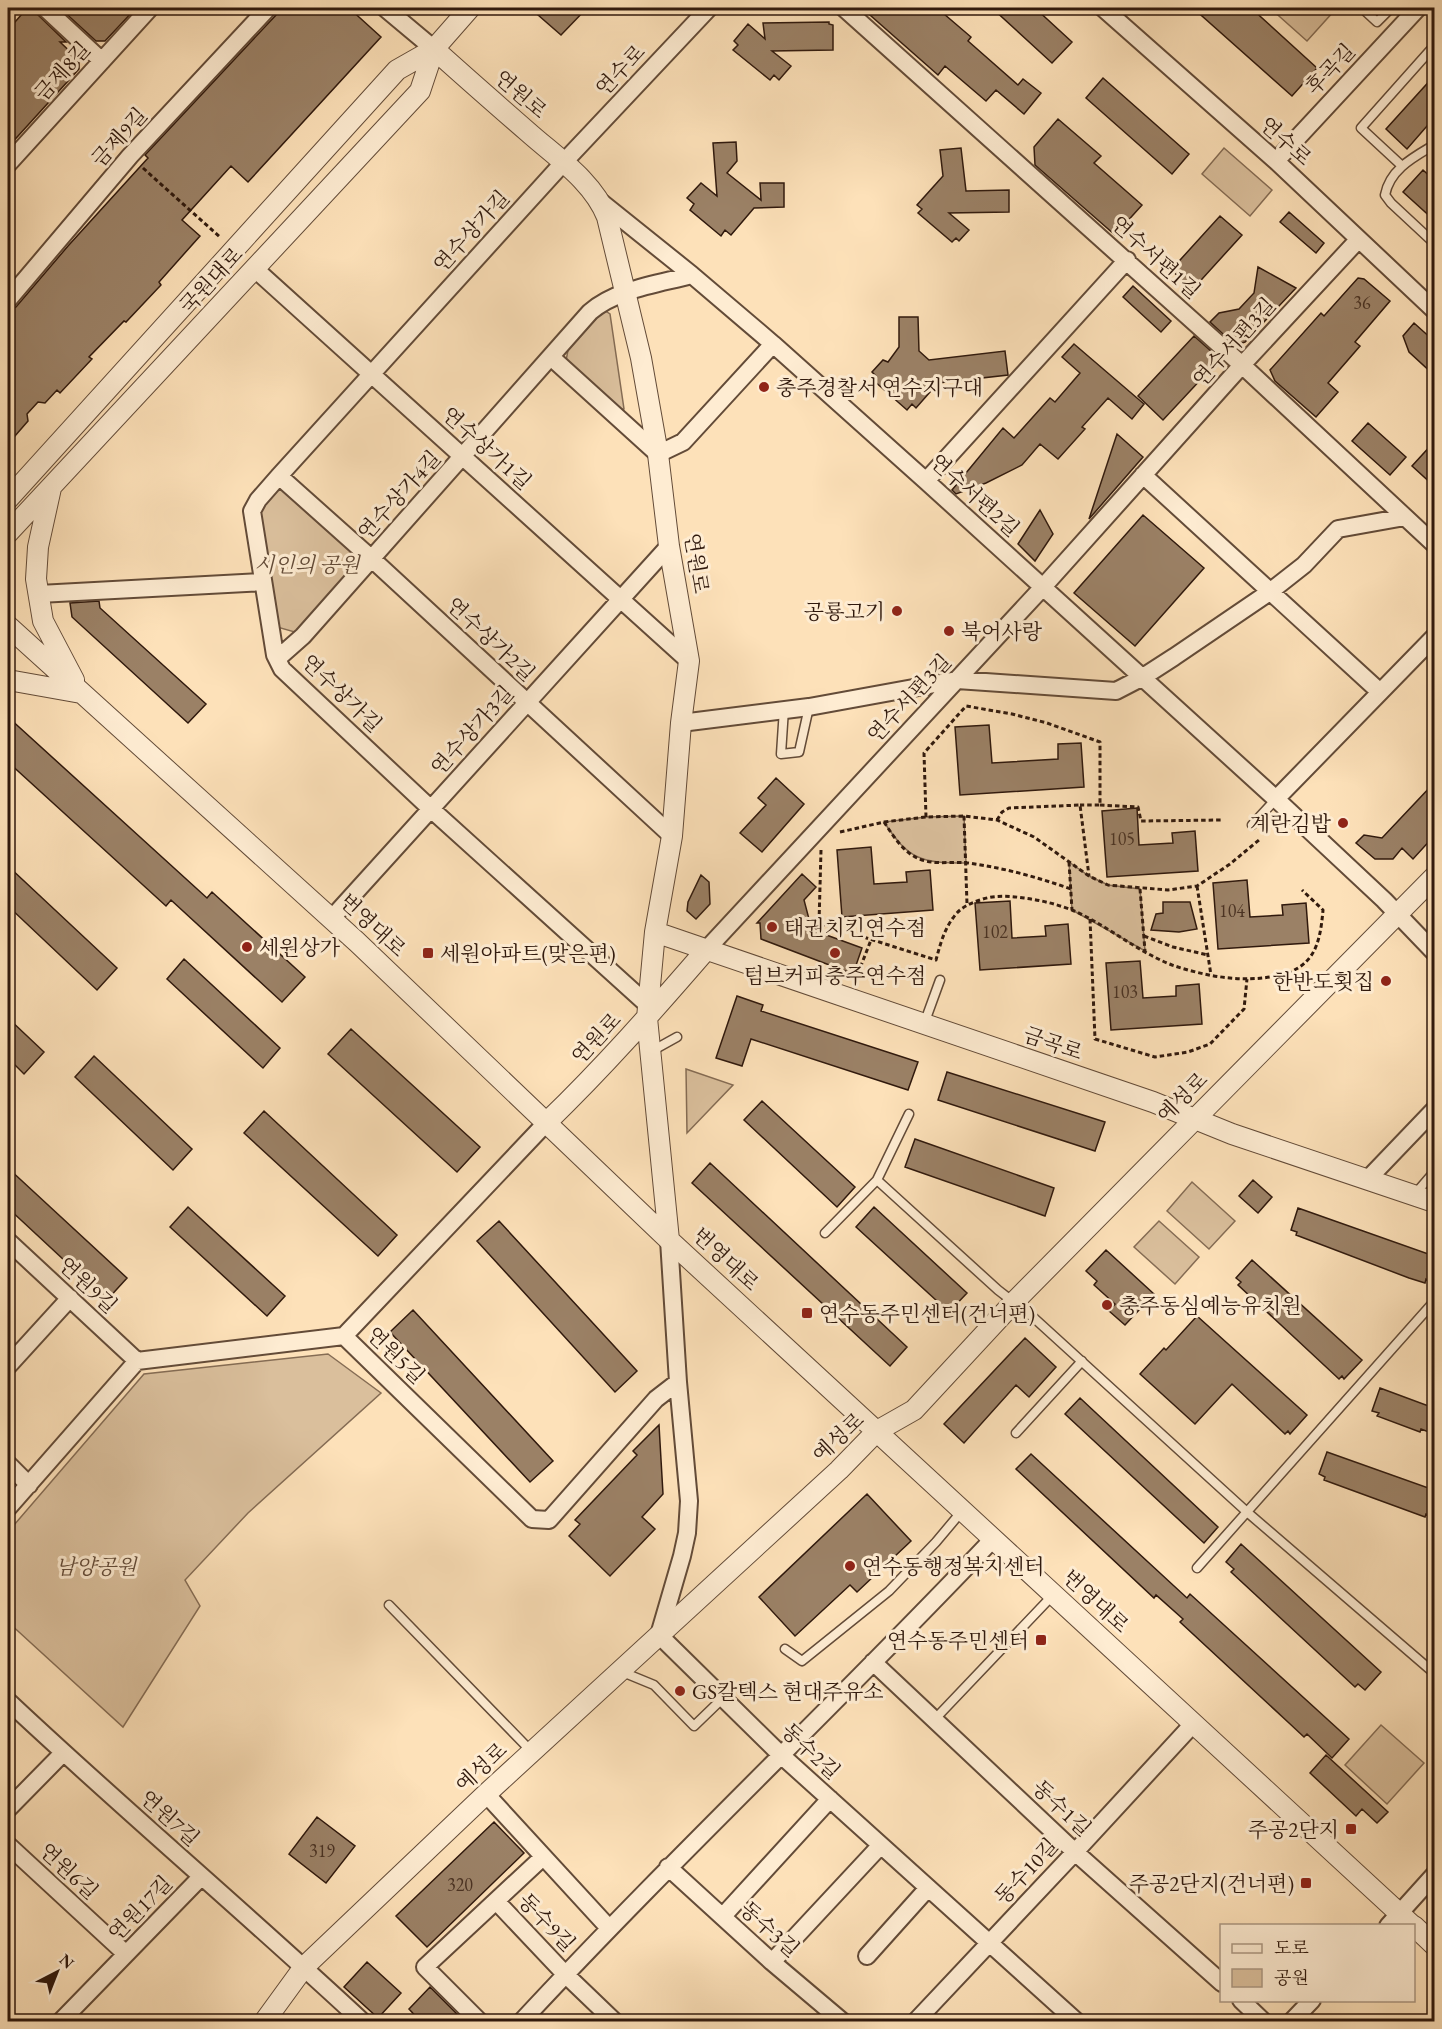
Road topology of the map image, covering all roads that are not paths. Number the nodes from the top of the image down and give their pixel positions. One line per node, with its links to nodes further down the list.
1 (45, 8): 14 (street)
2 (150, 8): 14 (street, 금제8길)
3 (268, 8): 27 (street, 금제9길)
4 (386, 8): 13 (street)
5 (470, 8): 13 (street, 국원대로)
6 (709, 8): 17 (street, 연수로)
7 (844, 8): 23 (street, 연수서편1길)
8 (1104, 8): 16 (street, 연수로)
9 (1391, 8): 11 (lane)
10 (1418, 8): 16 (street, 후곡길)
11 (1364, 10)
12 (1434, 46): 19 (lane)
13 (434, 49): 17 (street, 연원로); 24 (street, 국원대로); 38 (street, 국원대로)
14 (102, 60): 18 (street, 금제8길)
15 (1434, 145): 19 (lane)
16 (1276, 161): 21 (street, 연수로)
17 (563, 163): 20 (street, 연원로); 32 (street, 연수상가길)
18 (8, 164)
19 (1402, 166): 22 (lane)
20 (601, 202): 25 (street, 연수서편2길); 26 (street, 연원로)
21 (1358, 240): 28 (street, 연수로); 31 (street, 연수서편3길)
22 (1434, 243)
23 (1127, 260): 31 (street, 연수서편1길); 37 (street)
24 (255, 268): 32 (street, 연수상가1길); 39 (street, 국원대로)
25 (692, 275): 26 (street); 29 (street, 연수서편2길)
26 (625, 292): 30 (street, 연수상가4길); 33 (street, 연원로)
27 (8, 300)
28 (1434, 310)
29 (773, 344): 33 (street); 37 (street, 연수서편2길)
30 (551, 357): 33 (street); 34 (street, 연수상가4길)
31 (1242, 364): 35 (street, 연수서편3길); 41 (street, 연수서편1길)
32 (371, 375): 34 (street, 연수상가1길); 36 (street, 연수상가길)
33 (658, 454): 44 (street, 연원로)
34 (463, 457): 45 (street, 연수상가4길); 50 (street, 연수상가1길)
35 (1143, 475): 47 (street, 연수서편3길); 48 (street)
36 (279, 476): 45 (street, 연수상가2길); 46 (street, 연수상가길)
37 (926, 481): 47 (street, 연수서편2길)
38 (15, 486): 40 (street, 국원대로)
39 (51, 487): 42 (street, 국원대로); 49 (street)
40 (8, 499)
41 (1405, 517): 43 (street, 연수서편1길); 48 (street)
42 (8, 533)
43 (1434, 544)
44 (669, 546): 50 (street, 연수상가3길); 54 (street, 연원로)
45 (372, 559): 53 (street, 연수상가4길); 60 (street, 연수상가2길)
46 (263, 582): 49 (street); 53 (street, 연수상가길)
47 (1043, 587): 55 (street, 연수서편2길); 57 (street, 연수서편3길)
48 (1271, 591): 55 (street); 58 (street)
49 (39, 594): 59 (street)
50 (621, 598): 54 (street, 연수상가1길); 60 (street, 연수상가3길)
51 (8, 626): 59 (street, 번영대로)
52 (1434, 637): 58 (street)
53 (277, 659): 65 (street, 연수상가길)
54 (689, 661): 63 (street, 연원로)
55 (1143, 678): 57 (street); 64 (street, 연수서편2길)
56 (8, 680): 59 (street)
57 (957, 680): 61 (street); 72 (street, 연수서편3길)
58 (1380, 692): 64 (street)
59 (81, 693): 70 (street, 번영대로)
60 (527, 703): 65 (street, 연수상가3길); 67 (street, 연수상가2길)
61 (808, 707): 62 (street); 62 (lane)
62 (784, 709): 63 (street)
63 (681, 723): 67 (street, 연원로)
64 (1276, 799): 66 (lane); 69 (street, 연수서편2길)
65 (431, 809): 70 (street, 연수상가3길); 75 (street, 연수상가길)
66 (1252, 825)
67 (672, 836): 71 (street, 연원로)
68 (1434, 877): 69 (street, 예성로)
69 (1398, 914): 73 (street, 연수서편2길); 81 (street, 예성로)
70 (332, 918): 82 (street, 번영대로)
71 (655, 932): 72 (street, 금곡로); 75 (street, 연원로)
72 (706, 950): 75 (street); 76 (street, 금곡로)
73 (1434, 952)
74 (940, 980): 76 (lane)
75 (647, 1012): 78 (street); 82 (street, 연원로)
76 (924, 1024): 81 (street, 금곡로)
77 (676, 1036): 78 (lane)
78 (650, 1053): 89 (street)
79 (1434, 1110): 85 (street)
80 (909, 1114): 84 (lane)
81 (1194, 1120): 85 (street, 금곡로); 92 (street, 예성로)
82 (547, 1122): 89 (street, 번영대로); 94 (street)
83 (1434, 1172): 86 (lane)
84 (877, 1180): 88 (lane); 92 (lane)
85 (1367, 1180): 86 (street, 금곡로)
86 (1414, 1195): 87 (street, 금곡로)
87 (1434, 1202)
88 (825, 1233)
89 (669, 1240): 98 (street); 99 (street, 번영대로)
90 (10, 1247): 91 (street, 연원9길)
91 (70, 1298): 95 (street, 연원9길); 97 (street)
92 (1015, 1301): 96 (lane); 99 (street, 예성로)
93 (1431, 1305): 105 (lane)
94 (344, 1336): 95 (street, 연원5길); 98 (street, 연원5길)
95 (137, 1361): 102 (street)
96 (1082, 1361): 100 (lane); 105 (lane)
97 (8, 1366)
98 (678, 1382): 110 (street)
99 (877, 1431): 104 (street, 번영대로); 110 (street, 예성로)
100 (1016, 1433)
101 (8, 1464): 102 (street)
102 (29, 1485): 103 (street)
103 (8, 1508)
104 (962, 1511): 106 (street, 번영대로); 111 (lane)
105 (1247, 1512): 107 (lane); 114 (lane)
106 (993, 1539): 108 (street, 번영대로); 112 (street)
107 (1197, 1568)
108 (1053, 1594): 117 (lane); 118 (street, 번영대로)
109 (389, 1605): 119 (lane)
110 (659, 1635): 113 (street, 예성로); 115 (street, 동수2길)
111 (785, 1649)
112 (873, 1662): 117 (street, 동수1길); 121 (street)
113 (620, 1671): 115 (lane); 119 (street, 예성로)
114 (1434, 1673)
115 (723, 1698): 121 (street, 동수2길)
116 (8, 1701): 120 (street, 연원7길)
117 (935, 1719): 127 (street, 동수1길)
118 (1192, 1724): 127 (street, 동수10길); 135 (street, 번영대로)
119 (532, 1752): 122 (street, 예성로)
120 (63, 1753): 124 (street); 131 (street, 연원7길)
121 (781, 1755): 123 (street, 동수2길); 129 (street)
122 (486, 1794): 128 (street); 143 (street, 예성로)
123 (830, 1799): 126 (street, 동수2길); 134 (street, 동수2길)
124 (8, 1809)
125 (8, 1845): 140 (street, 연원6길)
126 (881, 1845): 132 (street, 동수2길); 142 (street)
127 (1075, 1852): 138 (street, 동수10길); 145 (street, 동수1길)
128 (543, 1857): 133 (street); 136 (street)
129 (668, 1867): 134 (street, 동수3길); 136 (street)
130 (1434, 1875): 135 (street)
131 (201, 1877): 140 (street, 연원17길); 143 (street, 연원7길)
132 (928, 1888): 138 (street, 동수2길); 141 (street)
133 (496, 1901): 144 (street, 동수9길); 151 (street)
134 (723, 1916): 142 (street, 동수3길)
135 (1404, 1923)
136 (609, 1928): 144 (street)
137 (1415, 1931): 139 (street, 번영대로)
138 (990, 1942): 155 (street, 동수10길); 156 (street, 동수2길)
139 (1434, 1945)
140 (126, 1954): 148 (street, 연원17길)
141 (867, 1956)
142 (772, 1962): 154 (street, 동수3길)
143 (304, 1967): 149 (street, 예성로); 150 (street, 연원7길)
144 (565, 1974): 152 (street); 153 (street, 동수9길)
145 (1220, 1982)
146 (1242, 2002): 157 (street)
147 (1311, 2002): 158 (street)
148 (60, 2022)
149 (264, 2022)
150 (363, 2022)
151 (480, 2022)
152 (521, 2022)
153 (615, 2022)
154 (843, 2022)
155 (915, 2022)
156 (1077, 2022)
157 (1264, 2022)
158 (1291, 2022)

